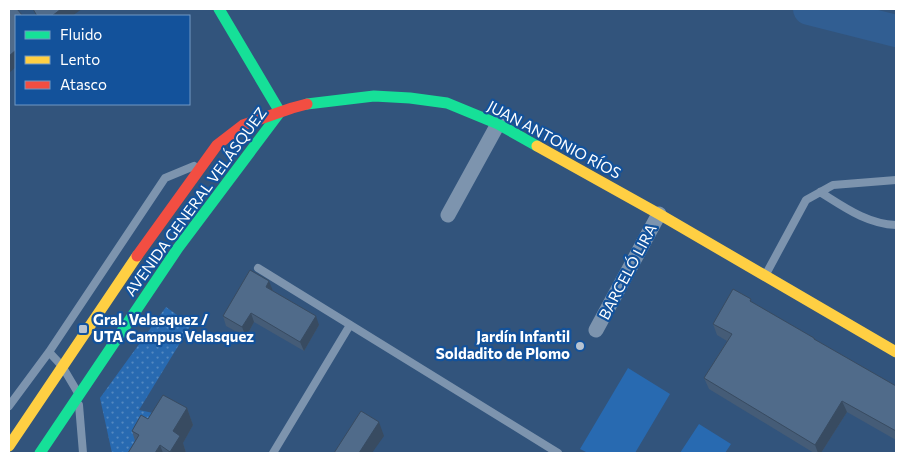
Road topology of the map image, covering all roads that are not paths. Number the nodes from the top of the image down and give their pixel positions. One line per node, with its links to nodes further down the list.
1 (219, 9): 2 (main road)
2 (280, 112): 3 (main road, JUAN ANTONIO RÍOS); 4 (main road, AVENIDA GENERAL VELÁSQUEZ); 17 (main road, AVENIDA GENERAL VELÁSQUEZ)
3 (498, 124): 7 (main road, JUAN ANTONIO RÍOS); 8 (street)
4 (205, 162): 14 (lane); 16 (main road, AVENIDA GENERAL VELÁSQUEZ)
5 (896, 180): 6 (lane)
6 (820, 192): 9 (lane); 11 (lane)
7 (659, 214): 11 (main road, JUAN ANTONIO RÍOS); 13 (street, BARCELÓ LIRA)
8 (448, 215)
9 (896, 225)
10 (258, 268): 12 (lane)
11 (765, 276): 15 (main road, JUAN ANTONIO RÍOS)
12 (350, 325): 22 (lane); 23 (lane)
13 (596, 330)
14 (49, 352): 16 (lane); 18 (lane)
15 (896, 352)
16 (62, 366): 17 (lane); 19 (main road, AVENIDA GENERAL VELÁSQUEZ)
17 (79, 394): 20 (main road, AVENIDA GENERAL VELÁSQUEZ); 21 (lane)
18 (9, 406)
19 (9, 446)
20 (40, 453)
21 (83, 453)
22 (273, 453)
23 (558, 453)

